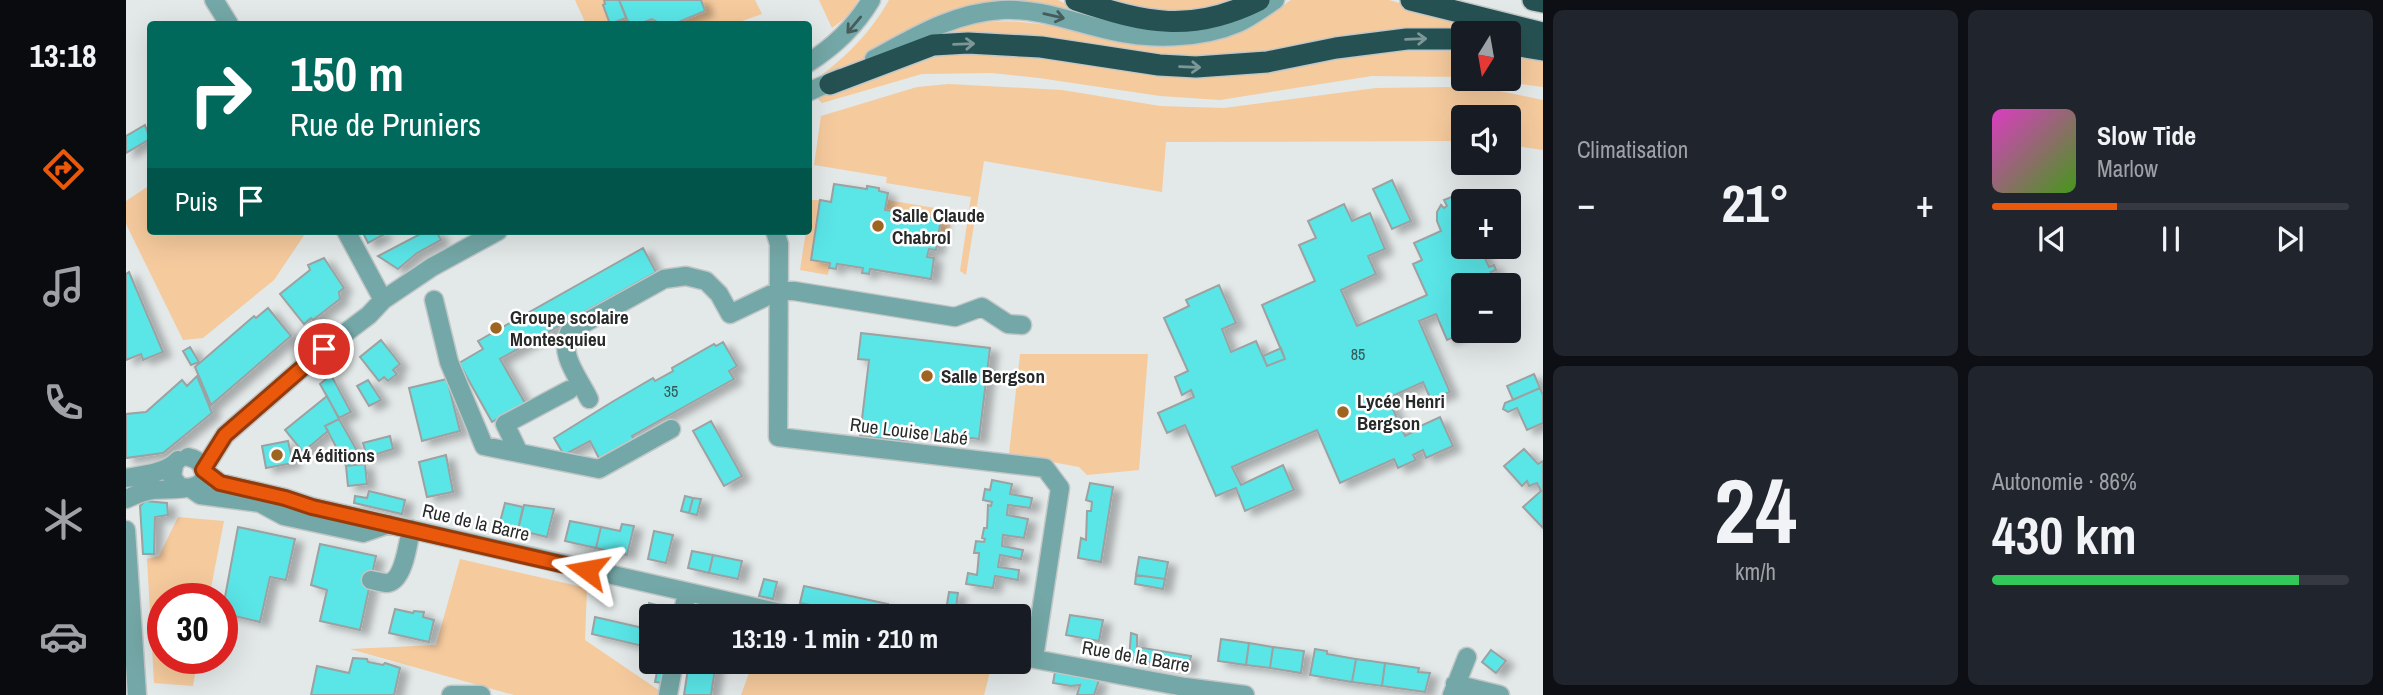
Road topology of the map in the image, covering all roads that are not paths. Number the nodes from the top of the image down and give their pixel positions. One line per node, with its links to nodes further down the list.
1 (214, 0): 9 (street)
2 (871, 0): 14 (street, one-way to 14)
3 (1076, 0): 4 (highway)
4 (1259, 0)
5 (1275, 0): 15 (street, one-way to 5)
6 (1411, 0): 10 (highway)
7 (1533, 0): 8 (highway)
8 (1543, 2)
9 (227, 21)
10 (1543, 33)
11 (1451, 39): 15 (highway, one-way to 11)
12 (1521, 46): 13 (highway)
13 (1543, 50)
14 (812, 60)
15 (830, 84): 16 (street)
16 (812, 91)
17 (348, 235): 21 (street)
18 (491, 235): 21 (street)
19 (776, 235): 20 (street, Rue Louise Labé)
20 (778, 291): 23 (street); 25 (street); 44 (street, Rue Louise Labé)
21 (383, 300): 27 (street)
22 (434, 300): 28 (street)
23 (1022, 325)
24 (569, 390): 28 (street)
25 (589, 399)
26 (671, 429): 28 (street)
27 (225, 435): 29 (street); 30 (street)
28 (519, 453)
29 (181, 461): 30 (street); 31 (street); 32 (street)
30 (203, 470): 32 (street); 36 (street, Rue de la Barre)
31 (126, 478)
32 (190, 488): 34 (street); 35 (street, Rue de la Barre)
33 (126, 491): 34 (street)
34 (126, 499)
35 (260, 503): 36 (street, Rue de la Barre); 37 (street)
36 (312, 507): 37 (street, Rue de la Barre)
37 (389, 524): 38 (street, Rue de la Barre)
38 (411, 528): 40 (street); 41 (street, Rue de la Barre)
39 (126, 530): 48 (street)
40 (371, 580)
41 (687, 593): 42 (street); 43 (street, Rue de la Barre)
42 (685, 604)
43 (738, 604)
44 (1031, 632)
45 (1467, 657): 49 (street)
46 (1031, 658): 53 (street, Rue de la Barre)
47 (672, 674): 52 (street)
48 (133, 686)
49 (1453, 689): 54 (street)
50 (451, 695): 51 (street)
51 (481, 695)
52 (668, 695)
53 (1245, 695)
54 (1500, 695)

